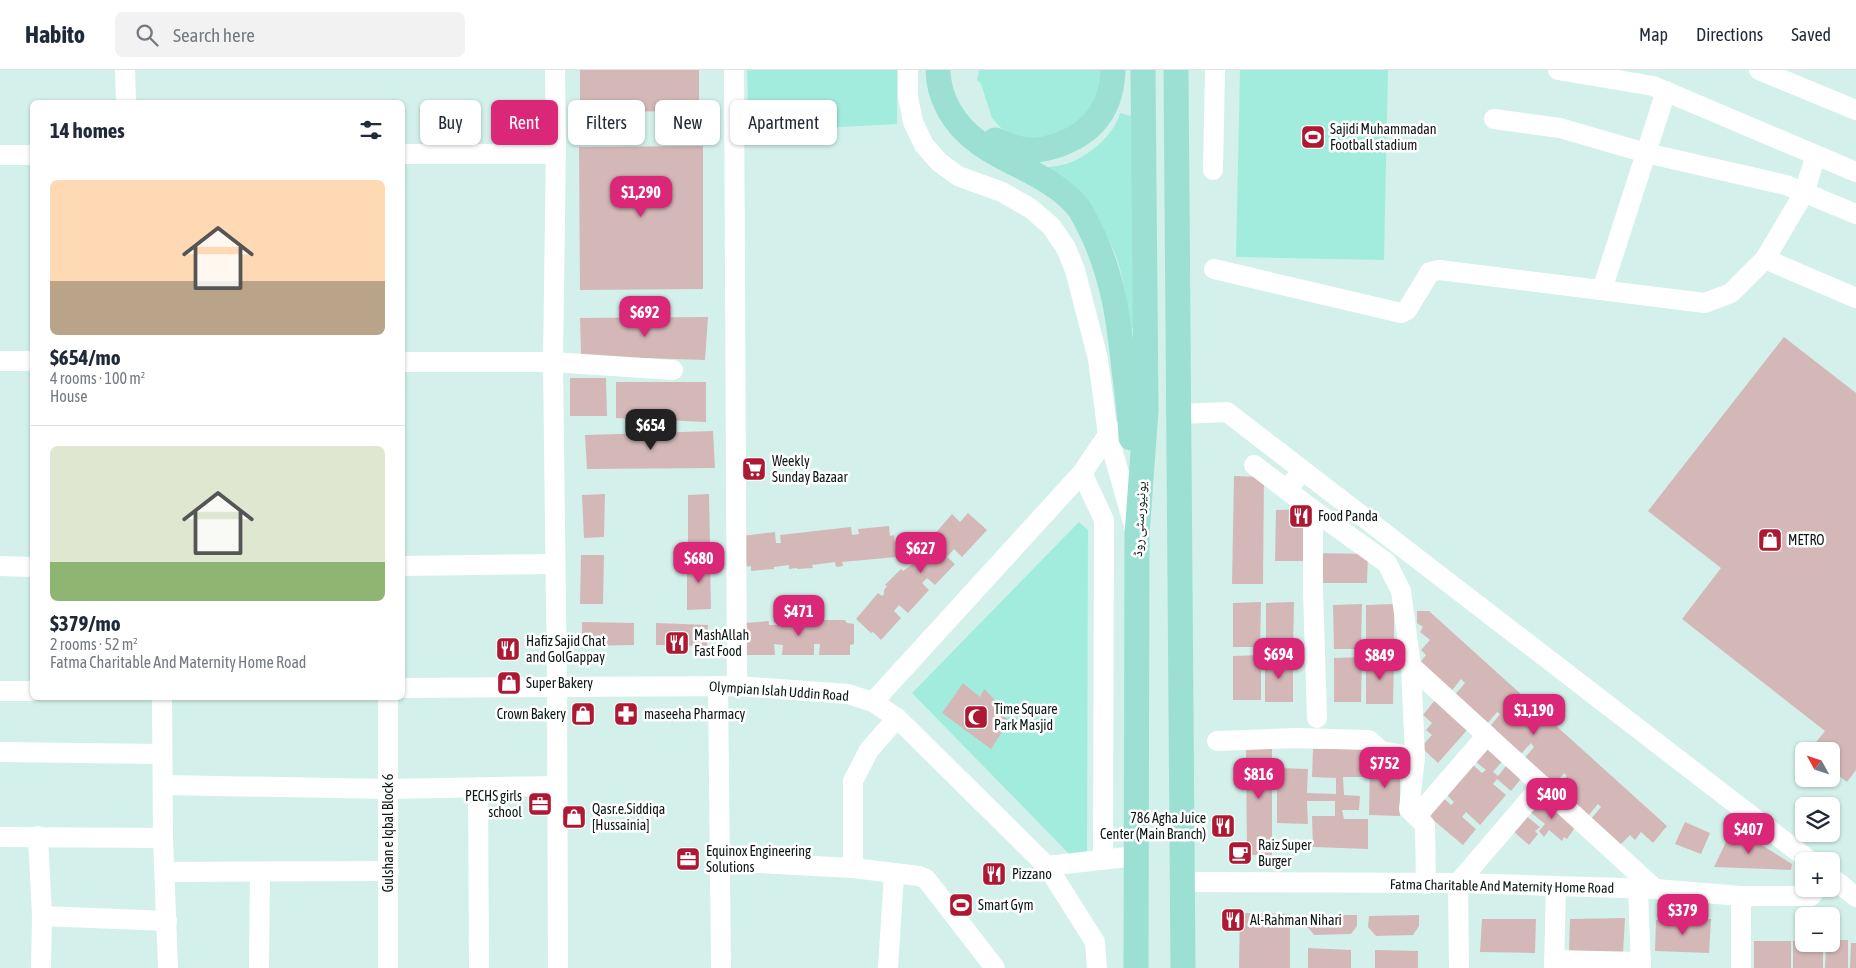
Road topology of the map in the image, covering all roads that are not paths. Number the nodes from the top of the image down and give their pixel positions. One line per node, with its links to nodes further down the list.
1 (125, 70): 15 (street)
2 (555, 70): 20 (street)
3 (734, 70): 52 (street)
4 (908, 70): 40 (street)
5 (938, 70): 39 (main road)
6 (951, 70): 7 (main road)
7 (1114, 70)
8 (1143, 70): 39 (main road)
9 (1176, 70): 24 (main road)
10 (1191, 70): 24 (main road)
11 (1215, 70): 25 (street)
12 (1558, 70): 14 (street)
13 (1759, 70): 16 (street)
14 (1666, 91): 18 (street); 23 (street)
15 (126, 100)
16 (1856, 110)
17 (1494, 119): 18 (street)
18 (1646, 152): 27 (street); 31 (street)
19 (405, 154): 20 (street)
20 (556, 154): 36 (street)
21 (0, 155): 22 (street)
22 (30, 155)
23 (1816, 155): 26 (street); 27 (street)
24 (1175, 170): 38 (main road)
25 (1212, 170)
26 (1856, 172)
27 (1804, 193): 28 (street); 29 (street)
28 (1856, 214)
29 (1765, 259): 31 (street); 32 (street)
30 (1214, 269): 31 (street)
31 (1602, 290)
32 (1856, 298)
33 (0, 360): 34 (street)
34 (30, 361)
35 (405, 362): 36 (street)
36 (553, 362): 37 (street); 47 (street)
37 (673, 370)
38 (1179, 414): 42 (street); 86 (main road)
39 (1138, 417): 40 (street); 46 (main road, یونیورسٹی روڈ)
40 (1108, 435): 43 (street); 46 (street)
41 (1254, 465): 44 (street)
42 (1302, 471): 44 (street); 76 (street)
43 (1082, 473): 59 (street); 78 (street)
44 (1287, 490): 45 (street)
45 (1313, 510): 51 (street); 61 (street)
46 (1137, 536): 77 (main road, یونیورسٹی روڈ)
47 (555, 564): 49 (street); 53 (street)
48 (0, 566): 50 (street)
49 (405, 566)
50 (30, 567)
51 (1411, 666): 62 (street); 66 (street)
52 (727, 686): 53 (street, Olympian Islah Uddin Road); 59 (street, Olympian Islah Uddin Road); 79 (street)
53 (557, 687): 54 (street, Olympian Islah Uddin Road); 69 (street)
54 (405, 688)
55 (0, 691): 56 (street)
56 (30, 691)
57 (162, 700): 65 (street)
58 (388, 700): 71 (street, Gulshan e Iqbal Block 6)
59 (873, 702): 60 (street, Olympian Islah Uddin Road)
60 (897, 718): 80 (street, Olympian Islah Uddin Road); 81 (street)
61 (1317, 718)
62 (1487, 735): 68 (street); 72 (street)
63 (1217, 741): 66 (street)
64 (0, 752): 65 (street)
65 (162, 754): 67 (street)
66 (1415, 757): 72 (street)
67 (163, 785): 71 (street); 75 (street)
68 (1542, 785): 88 (street); 91 (street)
69 (557, 786): 70 (street); 104 (street)
70 (478, 787): 71 (street); 103 (street)
71 (388, 789): 82 (street, Gulshan e Iqbal Block 6)
72 (1417, 816): 87 (street)
73 (38, 836): 74 (street); 75 (street); 95 (street)
74 (0, 837)
75 (163, 838): 83 (street)
76 (1798, 852)
77 (1136, 856): 78 (street); 109 (main road, یونیورسٹی روڈ)
78 (1103, 860): 80 (street)
79 (720, 862): 81 (street); 105 (street)
80 (1047, 866): 108 (street, Olympian Islah Uddin Road)
81 (852, 868): 85 (street)
82 (389, 871): 84 (street); 102 (street, Gulshan e Iqbal Block 6)
83 (165, 872): 84 (street); 96 (street)
84 (260, 872): 101 (street)
85 (894, 874): 106 (street); 107 (street)
86 (1183, 882): 87 (street, Fatma Charitable And Maternity Home Road); 110 (main road)
87 (1426, 884): 88 (street, Fatma Charitable And Maternity Home Road)
88 (1458, 884): 90 (street, Fatma Charitable And Maternity Home Road); 111 (street)
89 (1840, 884): 94 (street)
90 (1556, 886): 91 (street, Fatma Charitable And Maternity Home Road); 97 (street)
91 (1646, 888): 92 (street, Fatma Charitable And Maternity Home Road); 98 (street)
92 (1741, 896): 93 (street, Fatma Charitable And Maternity Home Road); 112 (street)
93 (1795, 896)
94 (1856, 897)
95 (42, 916): 96 (street); 99 (street)
96 (167, 921): 100 (street)
97 (1554, 964): 98 (street)
98 (1641, 965)
99 (41, 968)
100 (168, 968)
101 (259, 968)
102 (388, 968)
103 (479, 968)
104 (558, 968)
105 (721, 968)
106 (888, 968)
107 (996, 968)
108 (1097, 968)
109 (1136, 968)
110 (1183, 968)
111 (1458, 968)
112 (1741, 968)

